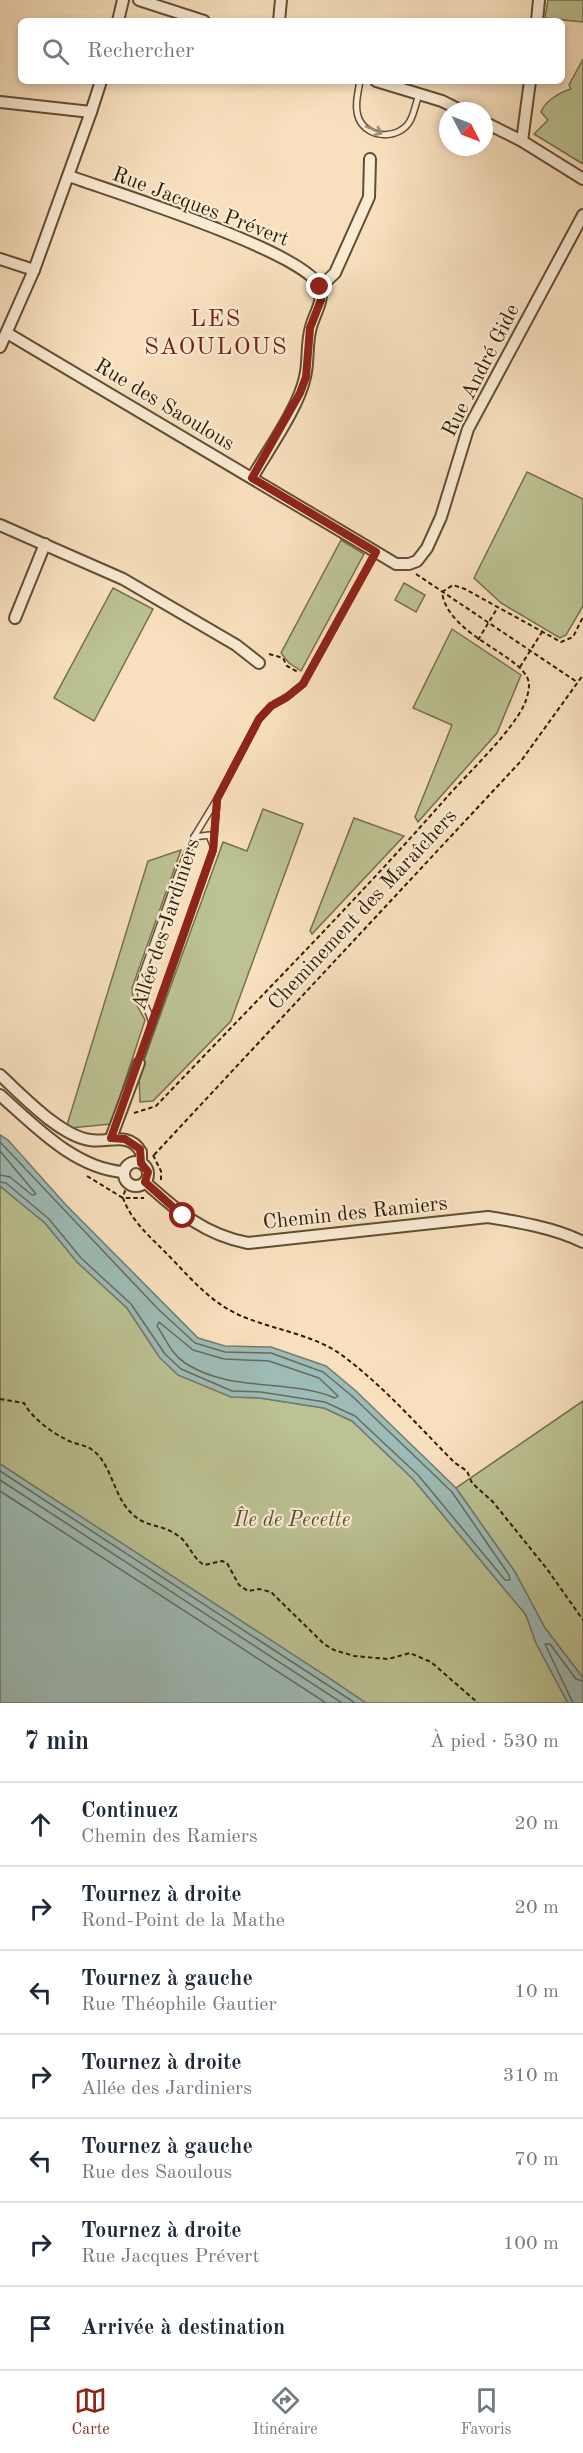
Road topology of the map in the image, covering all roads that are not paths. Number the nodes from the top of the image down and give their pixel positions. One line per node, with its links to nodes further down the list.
1 (123, 0): 5 (street)
2 (139, 0): 6 (street)
3 (281, 0): 7 (street)
4 (539, 0): 8 (street)
5 (119, 18)
6 (195, 18)
7 (279, 18)
8 (537, 18)
9 (100, 84): 16 (street)
10 (360, 84): 13 (lane, one-way to 13)
11 (386, 84): 13 (street)
12 (530, 84): 18 (street)
13 (419, 94): 15 (street)
14 (0, 102): 16 (street)
15 (439, 102)
16 (91, 112): 20 (street)
17 (493, 126): 18 (street)
18 (522, 141): 21 (street)
19 (370, 159): 25 (street)
20 (69, 176): 24 (street); 25 (street, Rue Jacques Prévert)
21 (583, 178)
22 (583, 215): 32 (street, Rue André Gide)
23 (0, 259): 24 (street)
24 (34, 270): 26 (street)
25 (320, 287): 28 (street)
26 (6, 333): 27 (street); 28 (street, Rue des Saoulous)
27 (0, 347)
28 (252, 478): 31 (street, Rue des Saoulous)
29 (0, 525): 30 (street)
30 (45, 544): 33 (street); 34 (street)
31 (376, 552): 32 (street, Rue des Saoulous); 35 (lane, Allée des Jardiniers)
32 (396, 564)
33 (15, 618)
34 (259, 663)
35 (217, 799): 36 (lane, Allée des Jardiniers); 37 (lane, Allée des Jardiniers)
36 (194, 837): 37 (lane); 38 (lane, Allée des Jardiniers)
37 (213, 845): 38 (lane, Allée des Jardiniers)
38 (152, 1025): 39 (lane, Allée des Jardiniers)
39 (140, 1063): 42 (street, Allée des Jardiniers)
40 (0, 1075): 42 (street)
41 (0, 1095): 44 (street)
42 (111, 1138): 43 (street)
43 (141, 1157): 44 (street); 45 (street)
44 (125, 1177): 45 (street)
45 (145, 1182): 46 (street, Chemin des Ramiers)
46 (583, 1242)

